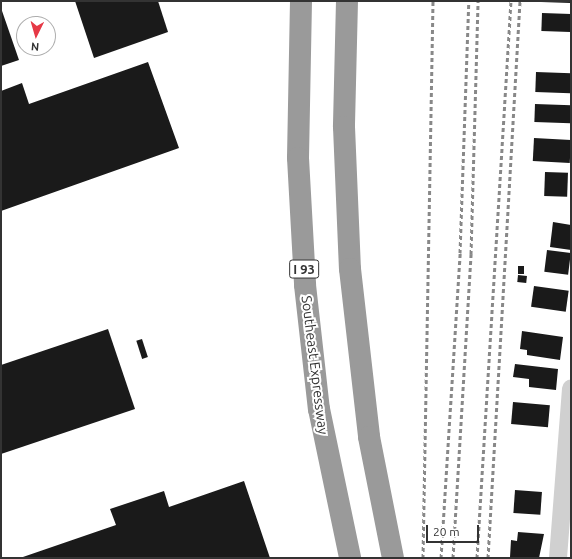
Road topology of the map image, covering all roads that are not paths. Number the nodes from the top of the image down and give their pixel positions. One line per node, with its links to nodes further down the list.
1 (301, 1): 4 (highway, Southeast Expressway / I 93)
2 (347, 1): 5 (highway)
3 (571, 388): 6 (street)
4 (350, 558)
5 (393, 558)
6 (558, 558)

